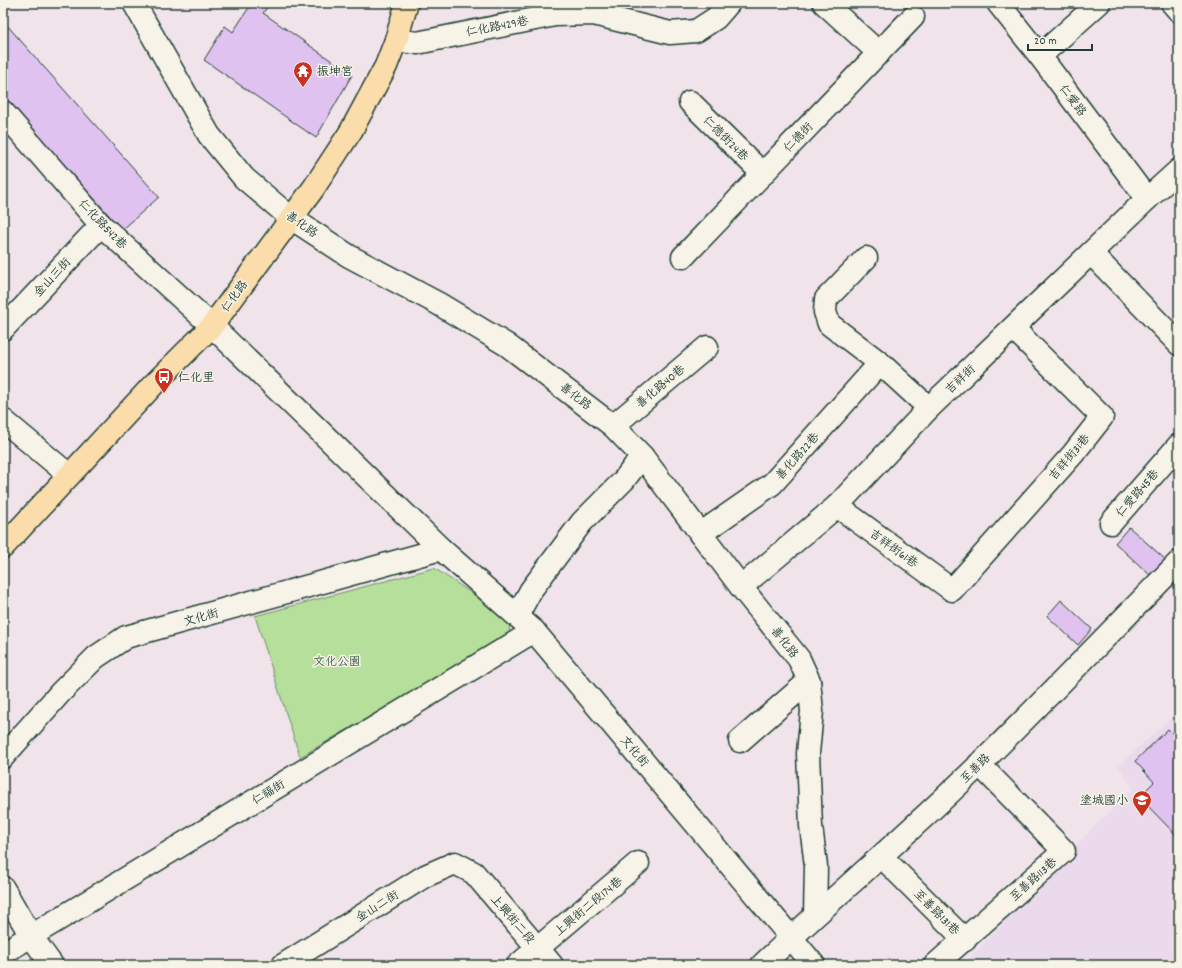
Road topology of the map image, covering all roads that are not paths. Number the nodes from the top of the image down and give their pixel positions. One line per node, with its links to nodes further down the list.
1 (134, 3): 18 (street, 善化路)
2 (407, 3): 10 (main road, 仁化路)
3 (729, 3): 10 (street, 仁化路429巷)
4 (824, 3): 11 (street)
5 (998, 3): 12 (street, 仁愛路)
6 (1099, 3): 12 (street)
7 (1172, 3): 8 (street)
8 (1179, 11)
9 (913, 17): 11 (street, 仁德街)
10 (396, 40): 18 (main road, 仁化路)
11 (879, 53): 16 (street, 仁德街)
12 (1040, 56): 17 (street, 仁愛路)
13 (690, 102): 16 (street, 仁德街24巷)
14 (7, 122): 19 (street, 仁化路542巷)
15 (1179, 170): 17 (street, 吉祥街)
16 (763, 174): 21 (street, 仁德街)
17 (1147, 199): 20 (street, 吉祥街)
18 (291, 218): 23 (main road, 仁化路); 31 (street, 善化路)
19 (100, 225): 23 (street, 仁化路542巷); 25 (street, 金山三街)
20 (1091, 252): 24 (street, 吉祥街); 26 (street)
21 (683, 257)
22 (866, 258): 28 (street)
23 (212, 326): 34 (main road, 仁化路); 39 (street, 文化街)
24 (1013, 328): 29 (street, 吉祥街); 42 (street, 吉祥街31巷)
25 (3, 329)
26 (1179, 344)
27 (707, 347): 31 (street, 善化路40巷)
28 (880, 363): 29 (street); 37 (street, 善化路22巷)
29 (929, 408): 35 (street, 吉祥街)
30 (3, 420): 34 (street)
31 (613, 426): 33 (street, 善化路)
32 (1179, 445): 36 (street, 仁愛路45巷)
33 (642, 456): 37 (street, 善化路); 43 (street)
34 (69, 475): 38 (main road, 仁化路)
35 (837, 506): 41 (street, 吉祥街); 42 (street, 吉祥街61巷)
36 (1110, 524)
37 (700, 534): 41 (street, 善化路)
38 (3, 547)
39 (441, 549): 43 (street, 文化街); 47 (street, 文化街)
40 (1179, 562): 48 (street, 至善路)
41 (741, 587): 45 (street, 善化路)
42 (952, 590)
43 (517, 616): 44 (street, 文化街)
44 (534, 631): 54 (street, 仁福街); 55 (street, 文化街)
45 (809, 681): 46 (street); 53 (street, 善化路)
46 (740, 741)
47 (3, 757)
48 (979, 764): 49 (street, 至善路); 56 (street, 至善路113巷)
49 (882, 857): 53 (street, 至善路); 56 (street, 至善路131巷)
50 (638, 863): 57 (street, 上興街二段174巷)
51 (474, 873): 57 (street, 上興街二段); 60 (street, 金山二街)
52 (3, 888): 54 (street)
53 (815, 915): 55 (street, 至善路)
54 (31, 936): 58 (street, 仁福街); 59 (street)
55 (792, 937): 63 (street, 至善路); 64 (street, 文化街)
56 (965, 940): 65 (street, 至善路131巷)
57 (538, 948): 61 (street, 上興街二段174巷); 62 (street, 上興街二段)
58 (3, 953)
59 (52, 965)
60 (283, 965)
61 (518, 965)
62 (552, 965)
63 (762, 965)
64 (814, 965)
65 (935, 965)

